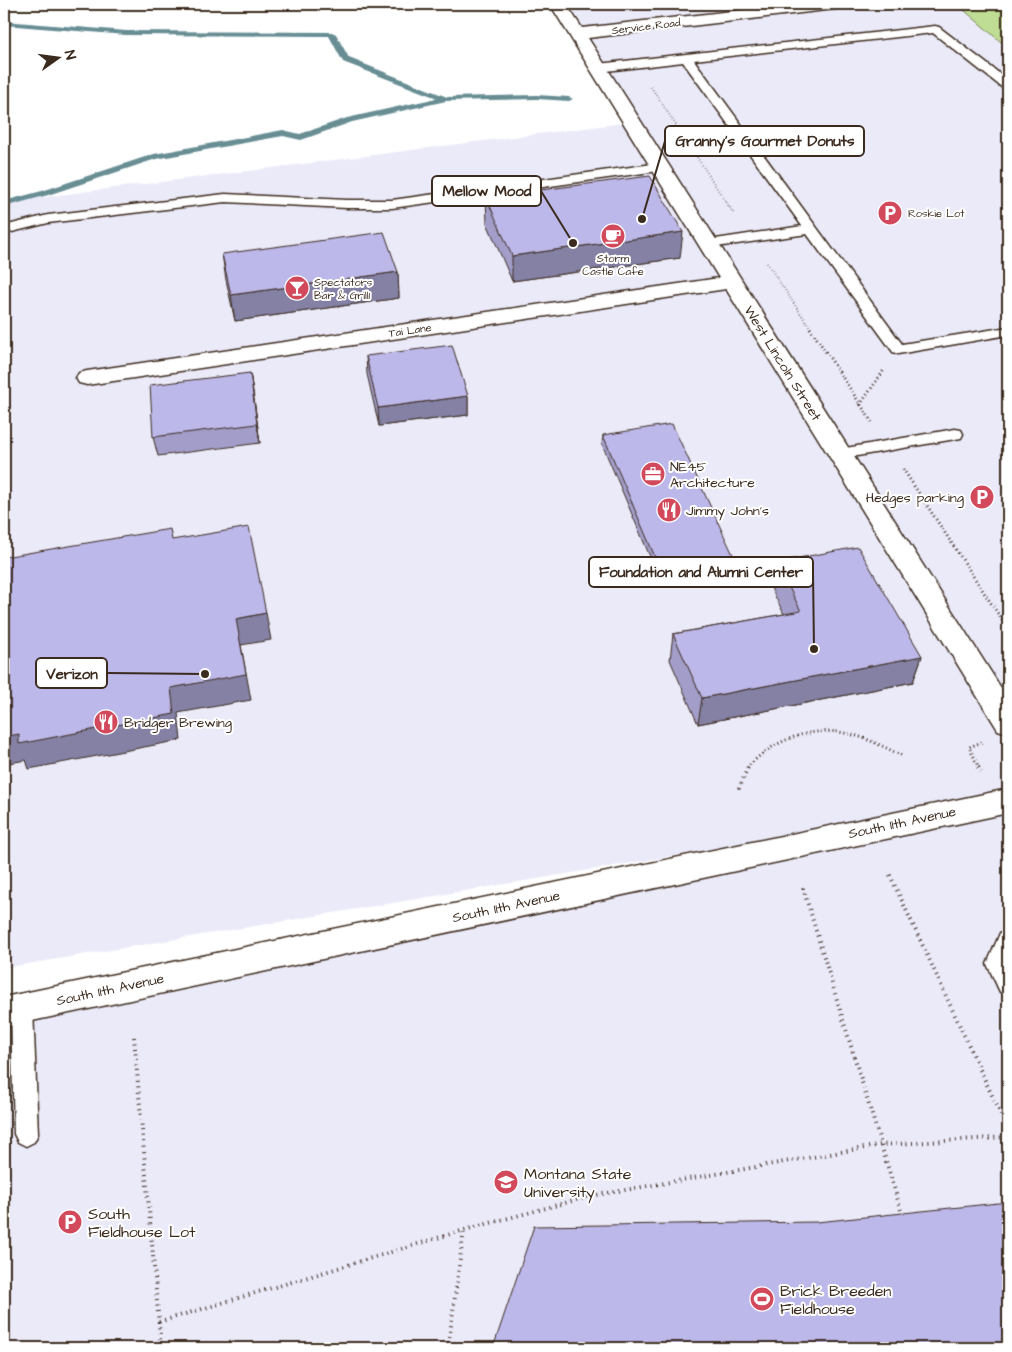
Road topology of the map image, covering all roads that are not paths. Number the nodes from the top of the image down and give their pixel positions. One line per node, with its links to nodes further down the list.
1 (558, 4): 3 (street, West Lincoln Street)
2 (835, 4): 3 (street, Service Road)
3 (577, 34): 5 (street, West Lincoln Street)
4 (686, 58): 5 (lane); 6 (lane); 8 (lane)
5 (598, 68): 7 (street, West Lincoln Street)
6 (1008, 86)
7 (660, 167): 9 (lane); 10 (street, West Lincoln Street)
8 (811, 229): 10 (lane); 12 (lane)
9 (4, 230)
10 (709, 244): 11 (street, West Lincoln Street)
11 (733, 282): 13 (street, Tai Lane); 15 (street, West Lincoln Street)
12 (1008, 331)
13 (87, 378)
14 (955, 434): 15 (lane)
15 (840, 454): 16 (street, West Lincoln Street)
16 (1008, 722)
17 (1008, 801): 20 (street, South 11th Avenue)
18 (1008, 940): 19 (lane)
19 (1008, 984)
20 (13, 1010): 21 (lane)
21 (26, 1134)

